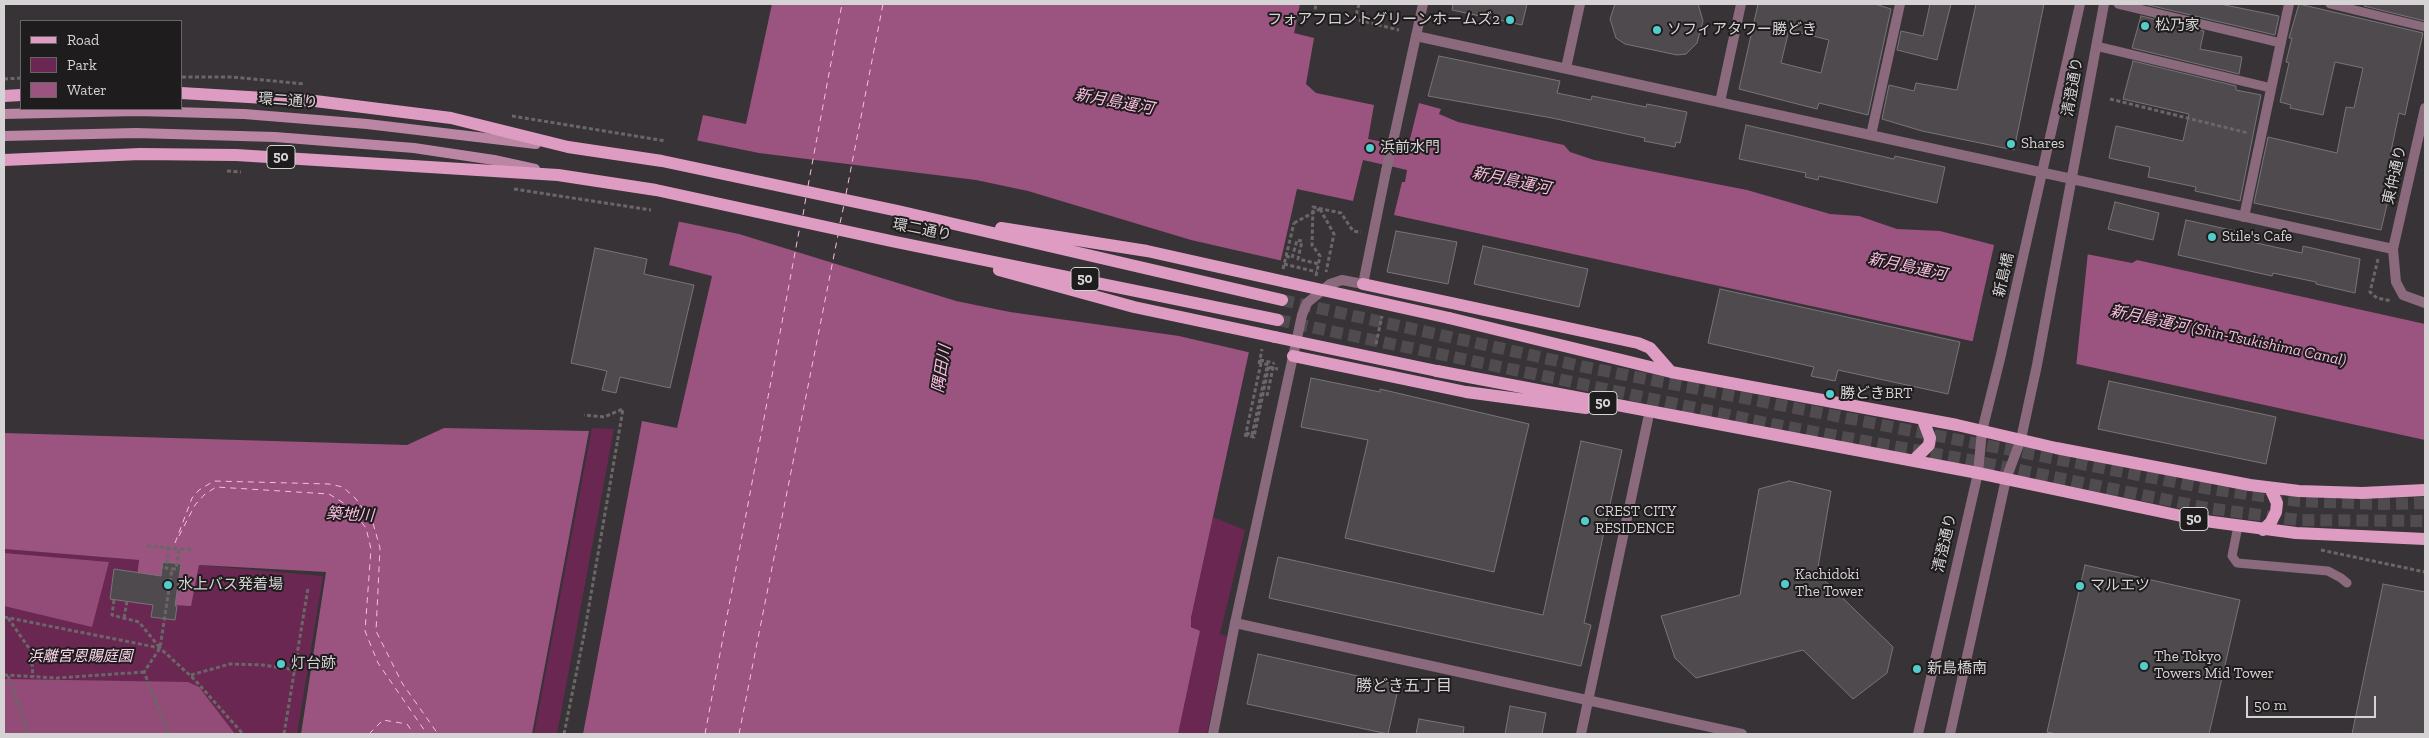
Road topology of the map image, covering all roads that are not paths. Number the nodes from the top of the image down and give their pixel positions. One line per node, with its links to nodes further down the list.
1 (1423, 4): 11 (street)
2 (1580, 4): 14 (street)
3 (1741, 4): 19 (street)
4 (1900, 4): 22 (street)
5 (2080, 4): 26 (street, 清澄通り)
6 (2104, 4): 13 (street, 清澄通り)
7 (2118, 4): 12 (lane)
8 (2289, 4): 12 (street)
9 (2330, 4): 10 (lane)
10 (2425, 27)
11 (1416, 36): 14 (street); 34 (street, bridge)
12 (2281, 43): 15 (street)
13 (2096, 46): 15 (lane); 28 (street, 清澄通り)
14 (1566, 68): 19 (street)
15 (2271, 88): 31 (street)
16 (182, 93): 24 (main road, 環二通り / 50)
17 (20, 95): 18 (main road)
18 (4, 96)
19 (1720, 102): 22 (street)
20 (2425, 108): 33 (street, 東仲通り)
21 (4, 114): 24 (main road, 環二通り)
22 (1872, 135): 26 (street)
23 (4, 136): 27 (main road, 環二通り)
24 (568, 147): 30 (main road, 環二通り / 50)
25 (4, 160): 27 (main road, 環二通り / 50)
26 (2042, 173): 28 (street); 29 (street, 清澄通り)
27 (558, 175): 32 (main road, 環二通り / 50)
28 (2072, 179): 31 (street); 45 (street, 清澄通り)
29 (2036, 198): 39 (street, 新島橋)
30 (898, 211): 35 (main road, 環二通り / 50); 40 (main road, 50, bridge)
31 (2244, 216): 33 (street)
32 (890, 240): 37 (main road, 環二通り / 50); 44 (main road, 50, bridge)
33 (2393, 249): 36 (street, 東仲通り)
34 (1363, 284): 38 (street); 40 (main road)
35 (1282, 300)
36 (2425, 303)
37 (1278, 320)
38 (1293, 356): 41 (main road); 55 (street)
39 (2000, 359): 43 (street, 清澄通り)
40 (1671, 372): 42 (main road, 50)
41 (1648, 419): 44 (main road); 56 (street)
42 (1923, 420): 43 (main road, 50); 46 (main road)
43 (1982, 431): 45 (main road, 50); 47 (street, 清澄通り)
44 (1769, 435): 46 (main road, 50)
45 (2020, 440): 48 (street); 49 (main road, 50)
46 (1913, 461): 47 (main road, 50)
47 (1978, 473): 48 (main road, 50); 60 (street, 清澄通り)
48 (2006, 479): 51 (main road, 50); 61 (street)
49 (2270, 488): 50 (main road, 50); 52 (main road)
50 (2425, 490)
51 (2238, 526): 52 (main road, 50); 54 (lane)
52 (2262, 530): 53 (main road, 50)
53 (2425, 539)
54 (2347, 583)
55 (1235, 623): 56 (street); 57 (street)
56 (1588, 700): 58 (street); 59 (street)
57 (1213, 734)
58 (1581, 734)
59 (1742, 734)
60 (1918, 734)
61 (1950, 734)

